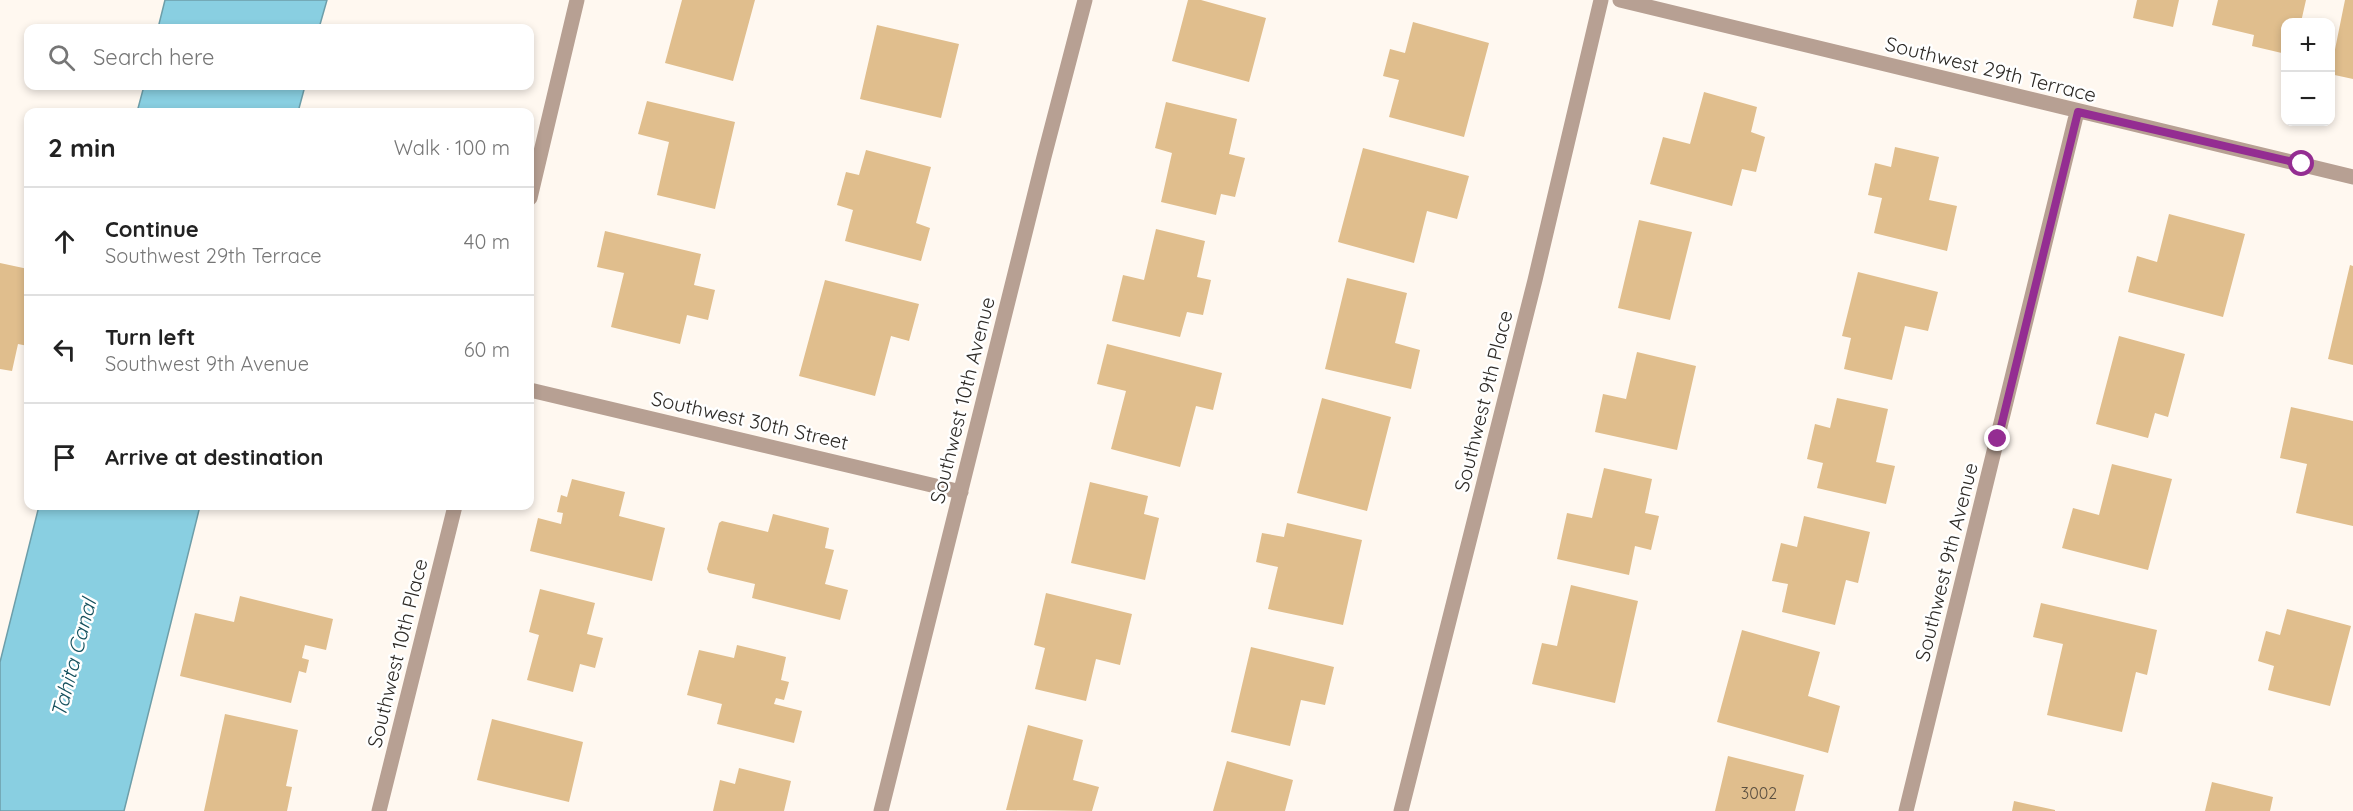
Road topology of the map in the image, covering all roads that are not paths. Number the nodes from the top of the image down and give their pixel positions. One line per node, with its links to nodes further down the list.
1 (578, 0): 7 (street)
2 (1086, 0): 9 (street, Southwest 10th Avenue)
3 (1601, 0): 13 (street, Southwest 9th Place)
4 (1620, 0): 5 (street, Southwest 29th Terrace)
5 (2078, 112): 6 (street, Southwest 29th Terrace); 14 (street, Southwest 9th Avenue)
6 (2353, 177)
7 (534, 182)
8 (534, 391): 9 (street, Southwest 30th Street)
9 (961, 492): 12 (street, Southwest 10th Avenue)
10 (454, 510): 11 (street, Southwest 10th Place)
11 (379, 811)
12 (881, 811)
13 (1401, 811)
14 (1906, 811)

